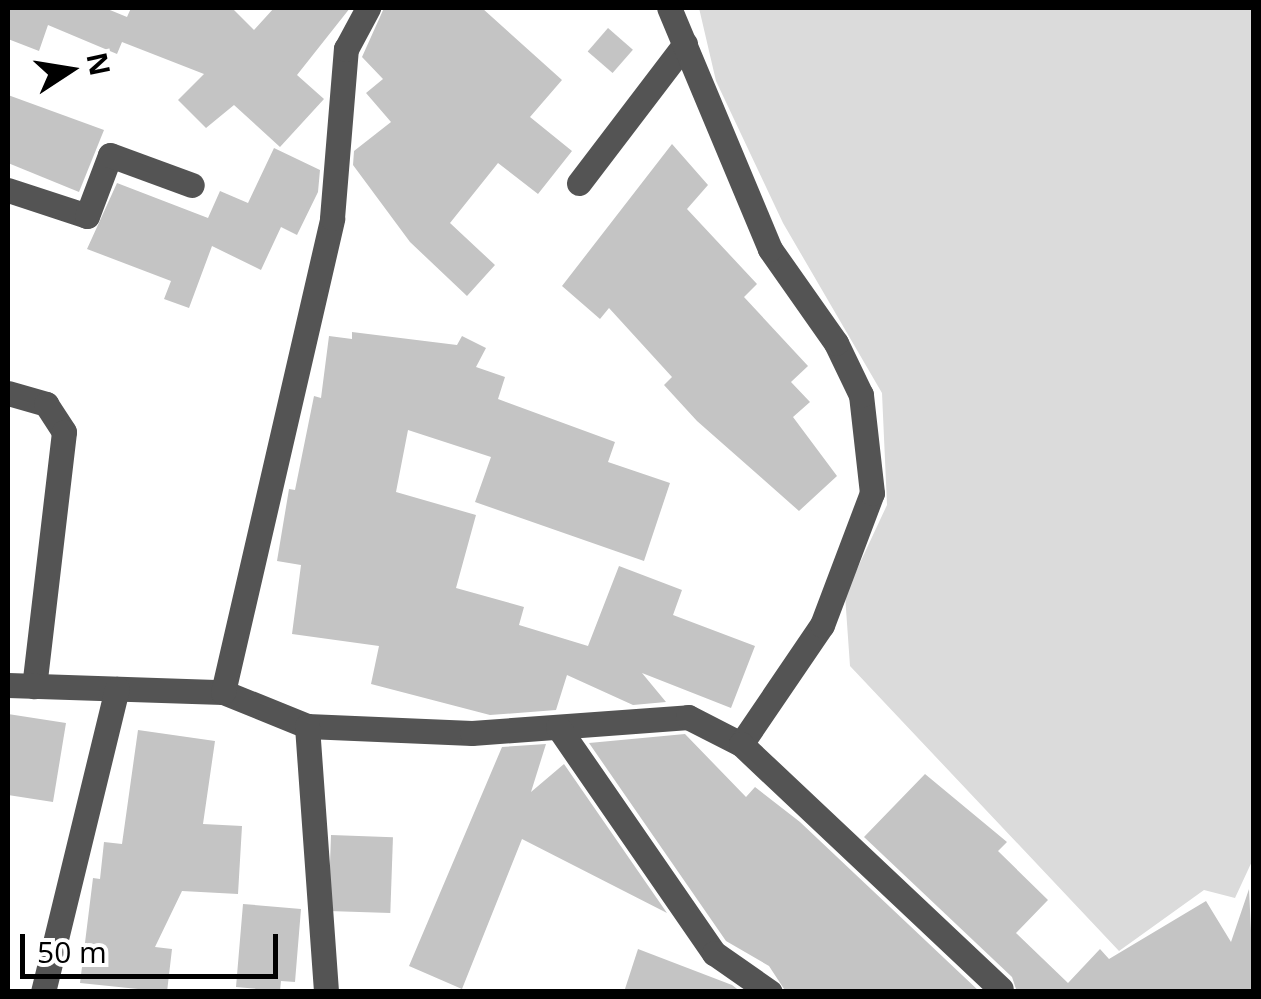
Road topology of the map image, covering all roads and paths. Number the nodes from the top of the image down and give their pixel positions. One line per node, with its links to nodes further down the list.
1 (368, 8): 11 (street)
2 (669, 8): 3 (street)
3 (685, 44): 4 (street); 14 (street)
4 (579, 183)
5 (192, 185): 6 (street)
6 (8, 190)
7 (8, 393): 9 (street)
8 (8, 685): 9 (street)
9 (34, 686): 10 (street)
10 (117, 689): 11 (street); 16 (street)
11 (223, 692): 12 (street)
12 (307, 726): 13 (street); 17 (street)
13 (558, 726): 14 (street); 18 (street)
14 (741, 744): 15 (street)
15 (1001, 991)
16 (44, 992)
17 (326, 992)
18 (770, 992)

